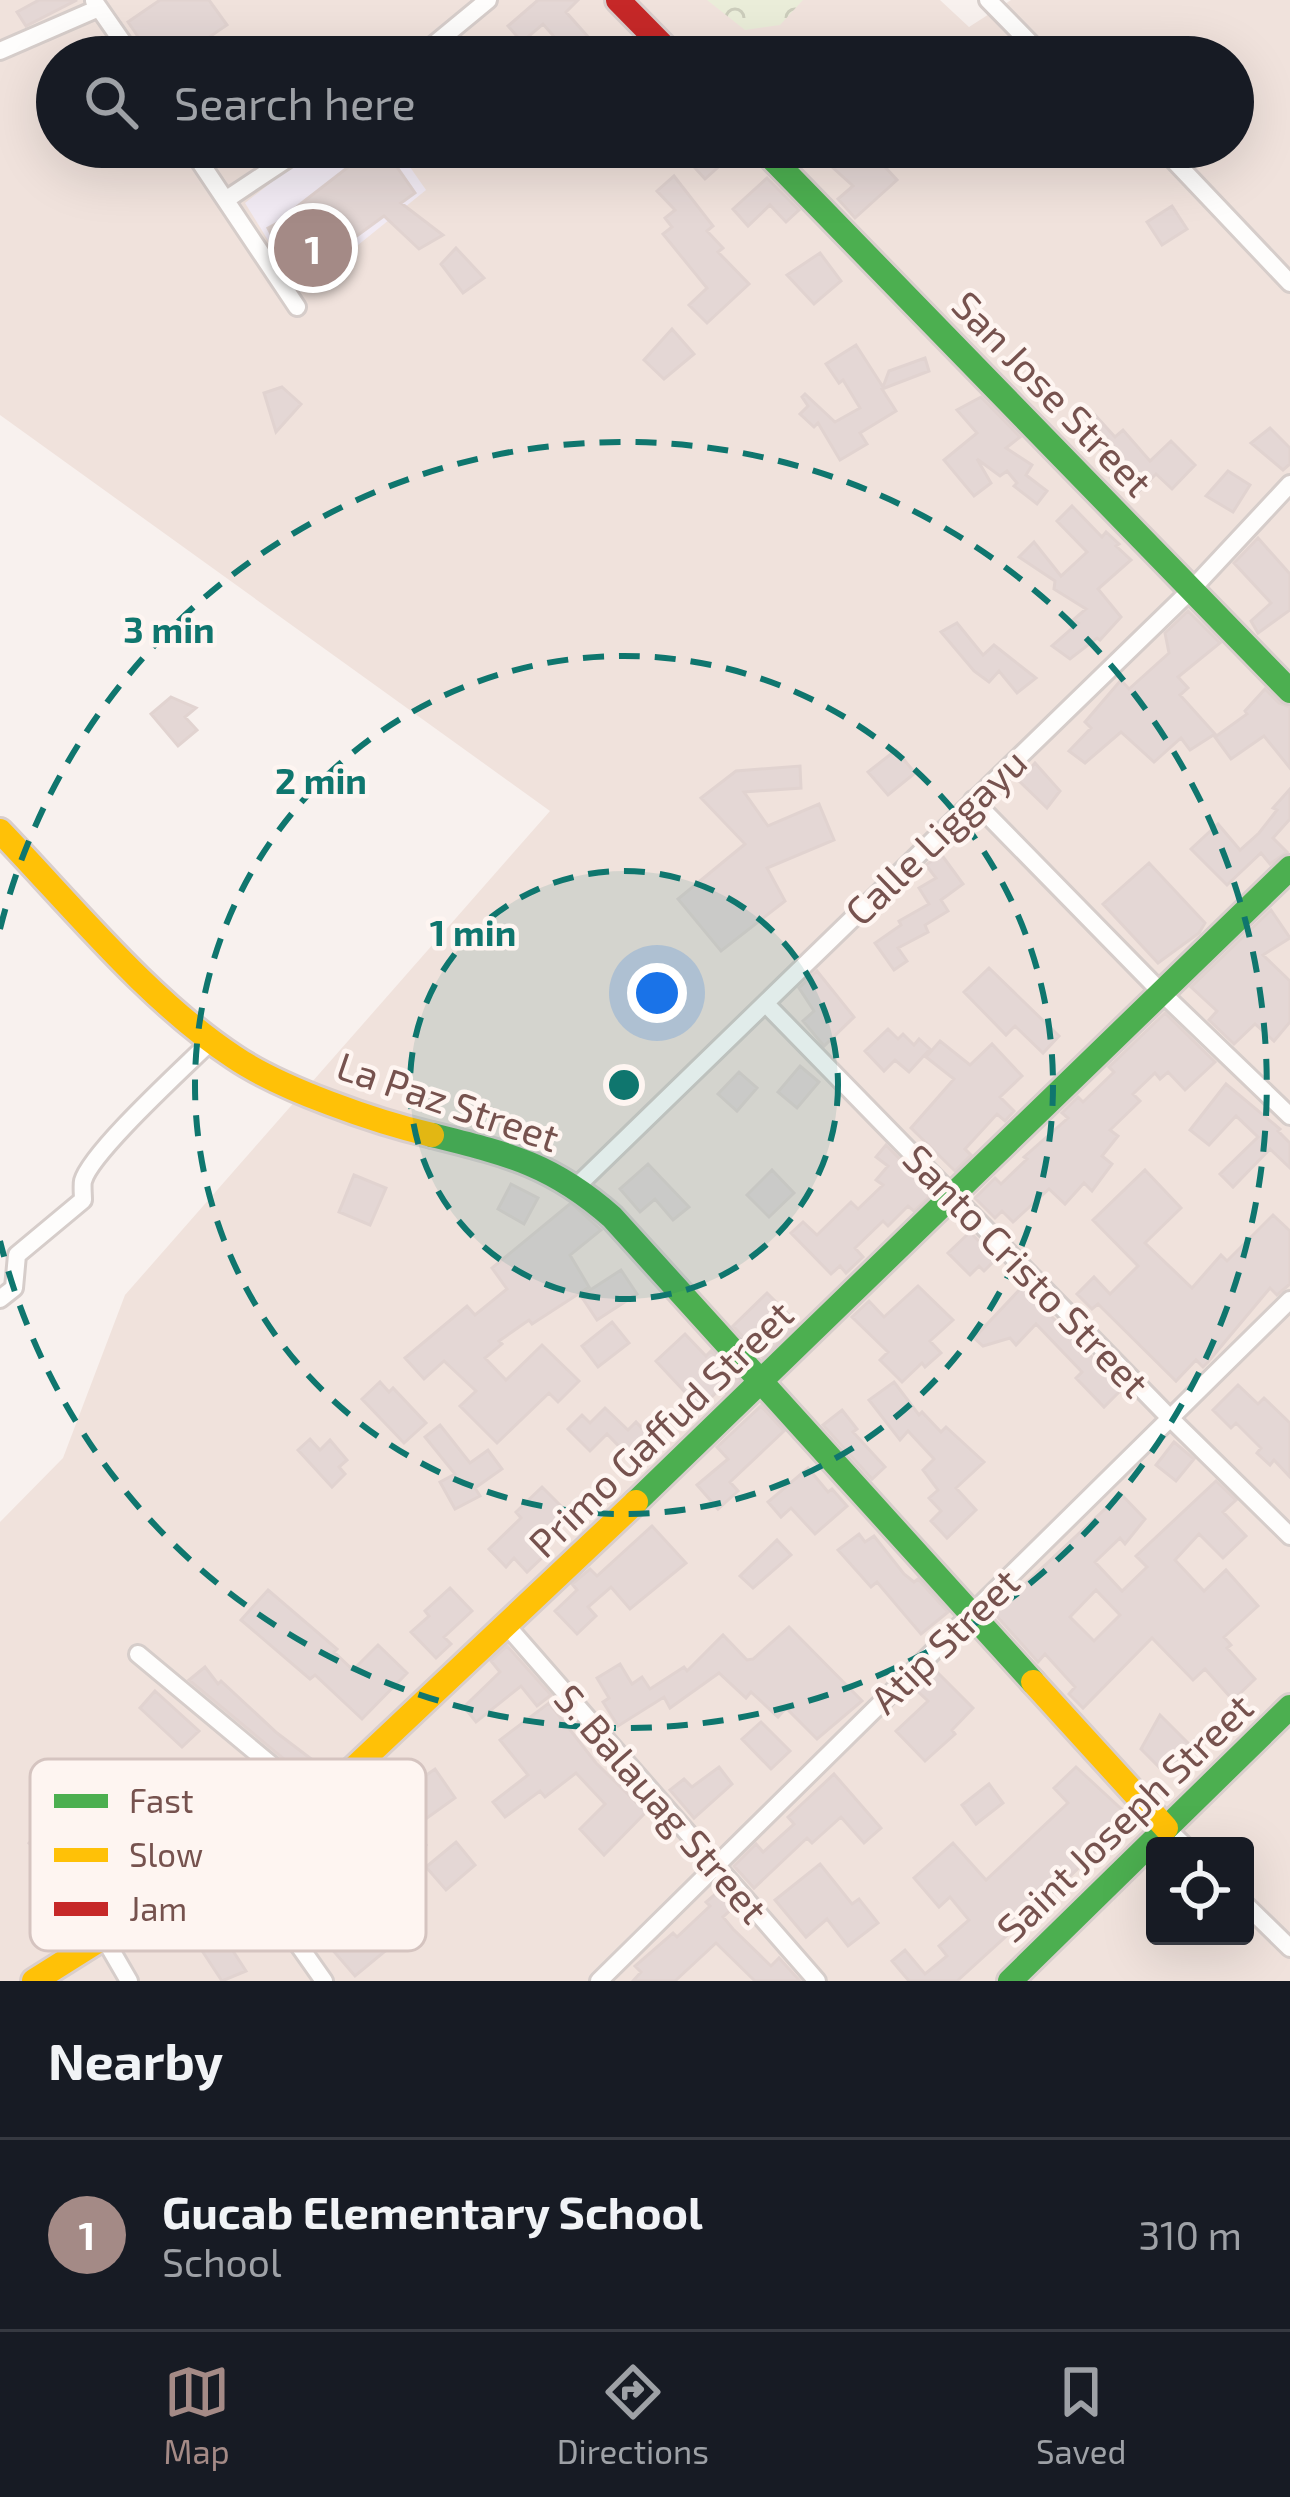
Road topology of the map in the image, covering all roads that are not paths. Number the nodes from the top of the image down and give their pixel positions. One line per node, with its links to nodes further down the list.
1 (488, 0): 6 (street)
2 (618, 0): 7 (street)
3 (988, 0): 8 (street)
4 (96, 4): 5 (street); 9 (street)
5 (118, 36)
6 (444, 36)
7 (653, 36)
8 (1023, 36)
9 (0, 51)
10 (205, 168): 14 (street)
11 (274, 168): 14 (street)
12 (781, 168): 18 (street, San Jose Street)
13 (1181, 168): 15 (street)
14 (227, 200): 16 (street)
15 (1290, 283)
16 (297, 308)
17 (1290, 484): 18 (street, Calle Liggayu)
18 (1192, 589): 19 (street, San Jose Street); 20 (street, Calle Liggayu)
19 (1290, 691)
20 (973, 800): 23 (street); 24 (street, Calle Liggayu)
21 (0, 831): 25 (street, La Paz Street)
22 (1290, 868): 23 (street, Primo Gaffud Street)
23 (1161, 992): 26 (street); 28 (street, Primo Gaffud Street)
24 (766, 1004): 27 (street, Calle Liggayu); 28 (street, Santo Cristo Street)
25 (211, 1041): 27 (street, La Paz Street); 29 (street)
26 (1290, 1116)
27 (577, 1186): 31 (street, La Paz Street)
28 (954, 1197): 31 (street, Primo Gaffud Street); 32 (street, Santo Cristo Street)
29 (0, 1299)
30 (1290, 1300): 32 (street, Atip Street)
31 (762, 1382): 34 (street, La Paz Street); 35 (street, Primo Gaffud Street)
32 (1170, 1418): 33 (street, Santo Cristo Street); 34 (street, Atip Street)
33 (1290, 1535)
34 (972, 1616): 40 (street, La Paz Street); 42 (street, Atip Street)
35 (507, 1626): 39 (street, Primo Gaffud Street); 42 (street, S. Balauag Street)
36 (138, 1654): 38 (street)
37 (1290, 1707): 40 (street, Saint Joseph Street)
38 (264, 1759)
39 (364, 1759)
40 (1175, 1837)
41 (1146, 1862): 53 (street, Saint Joseph Street)
42 (712, 1865): 51 (street, Atip Street); 52 (street, S. Balauag Street)
43 (1254, 1913): 44 (street)
44 (1290, 1948)
45 (83, 1951): 48 (street, Primo Gaffud Street)
46 (112, 1951): 49 (street)
47 (303, 1951): 50 (street)
48 (34, 1981)
49 (129, 1981)
50 (324, 1981)
51 (599, 1981)
52 (817, 1981)
53 (1010, 1981)

